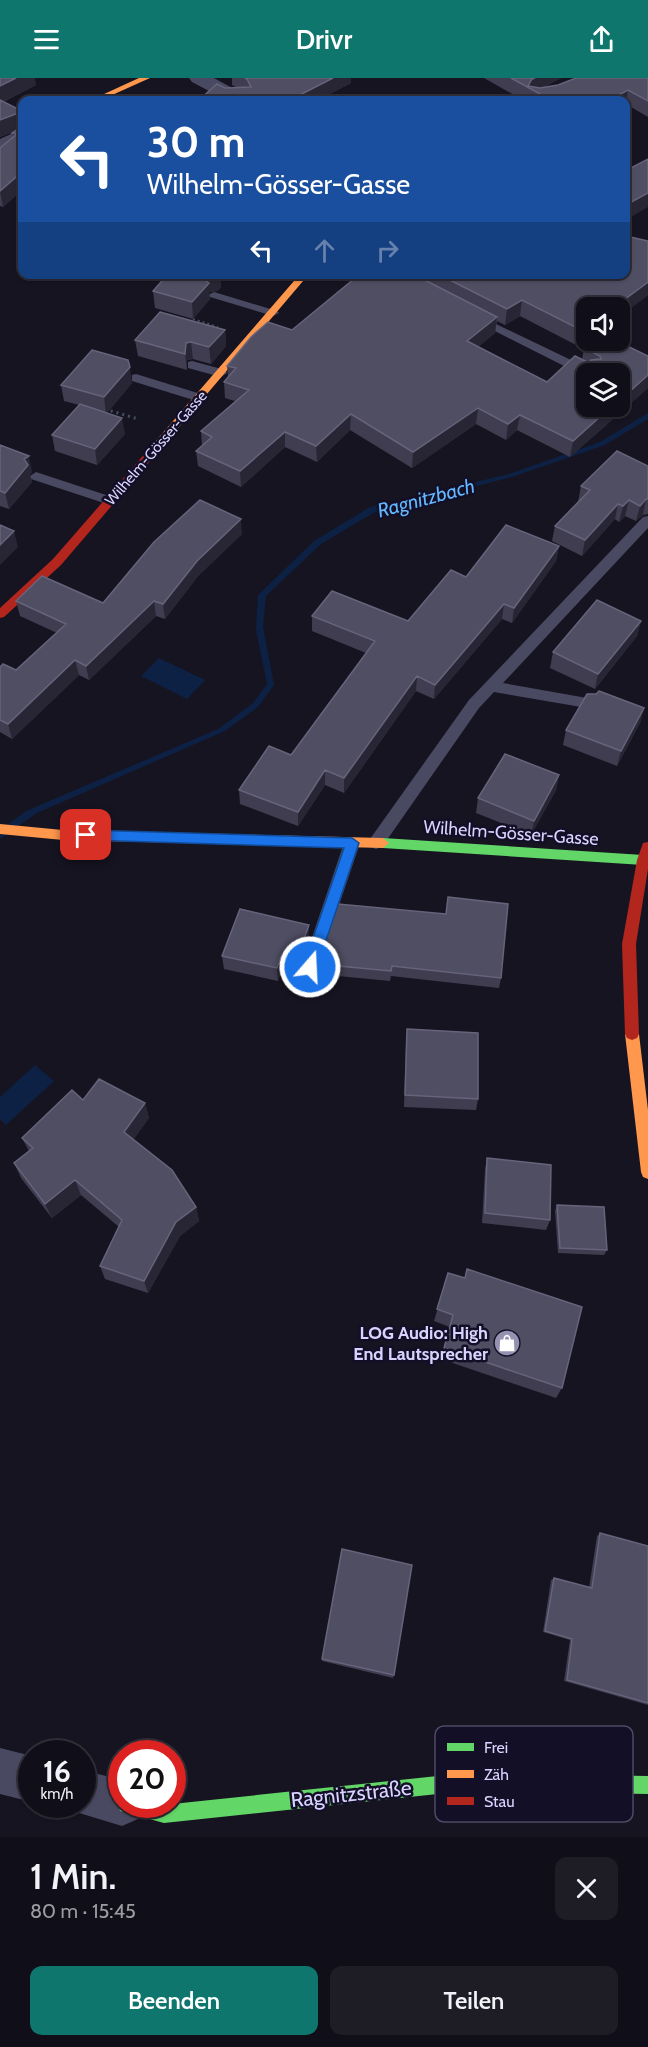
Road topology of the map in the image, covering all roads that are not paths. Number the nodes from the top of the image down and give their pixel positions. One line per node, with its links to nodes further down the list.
1 (146, 78): 3 (street)
2 (199, 78): 4 (street)
3 (104, 96)
4 (233, 96)
5 (18, 137): 6 (street)
6 (0, 147)
7 (301, 279): 10 (street, Wilhelm-Gösser-Gasse)
8 (213, 295): 10 (lane)
9 (464, 311): 12 (lane)
10 (273, 313): 13 (street, Wilhelm-Gösser-Gasse)
11 (192, 365): 13 (lane)
12 (576, 367)
13 (221, 373): 15 (street, Wilhelm-Gösser-Gasse)
14 (136, 378): 15 (lane)
15 (200, 398): 17 (street, Wilhelm-Gösser-Gasse)
16 (36, 476): 17 (lane)
17 (110, 501): 19 (street, Wilhelm-Gösser-Gasse)
18 (648, 520): 20 (lane, Wilhelm-Gösser-Gasse)
19 (0, 614)
20 (491, 686): 21 (lane); 24 (lane, Wilhelm-Gösser-Gasse)
21 (587, 704)
22 (0, 829): 23 (street, Wilhelm-Gösser-Gasse)
23 (352, 843): 24 (street, Wilhelm-Gösser-Gasse); 26 (lane)
24 (376, 843): 25 (street, Wilhelm-Gösser-Gasse)
25 (646, 853): 27 (street)
26 (310, 967)
27 (648, 1172)
28 (0, 1771): 29 (street)
29 (18, 1776)
30 (435, 1785): 33 (street, Ragnitzstraße)
31 (633, 1785): 32 (street, Ragnitzstraße)
32 (648, 1785)
33 (186, 1812)

